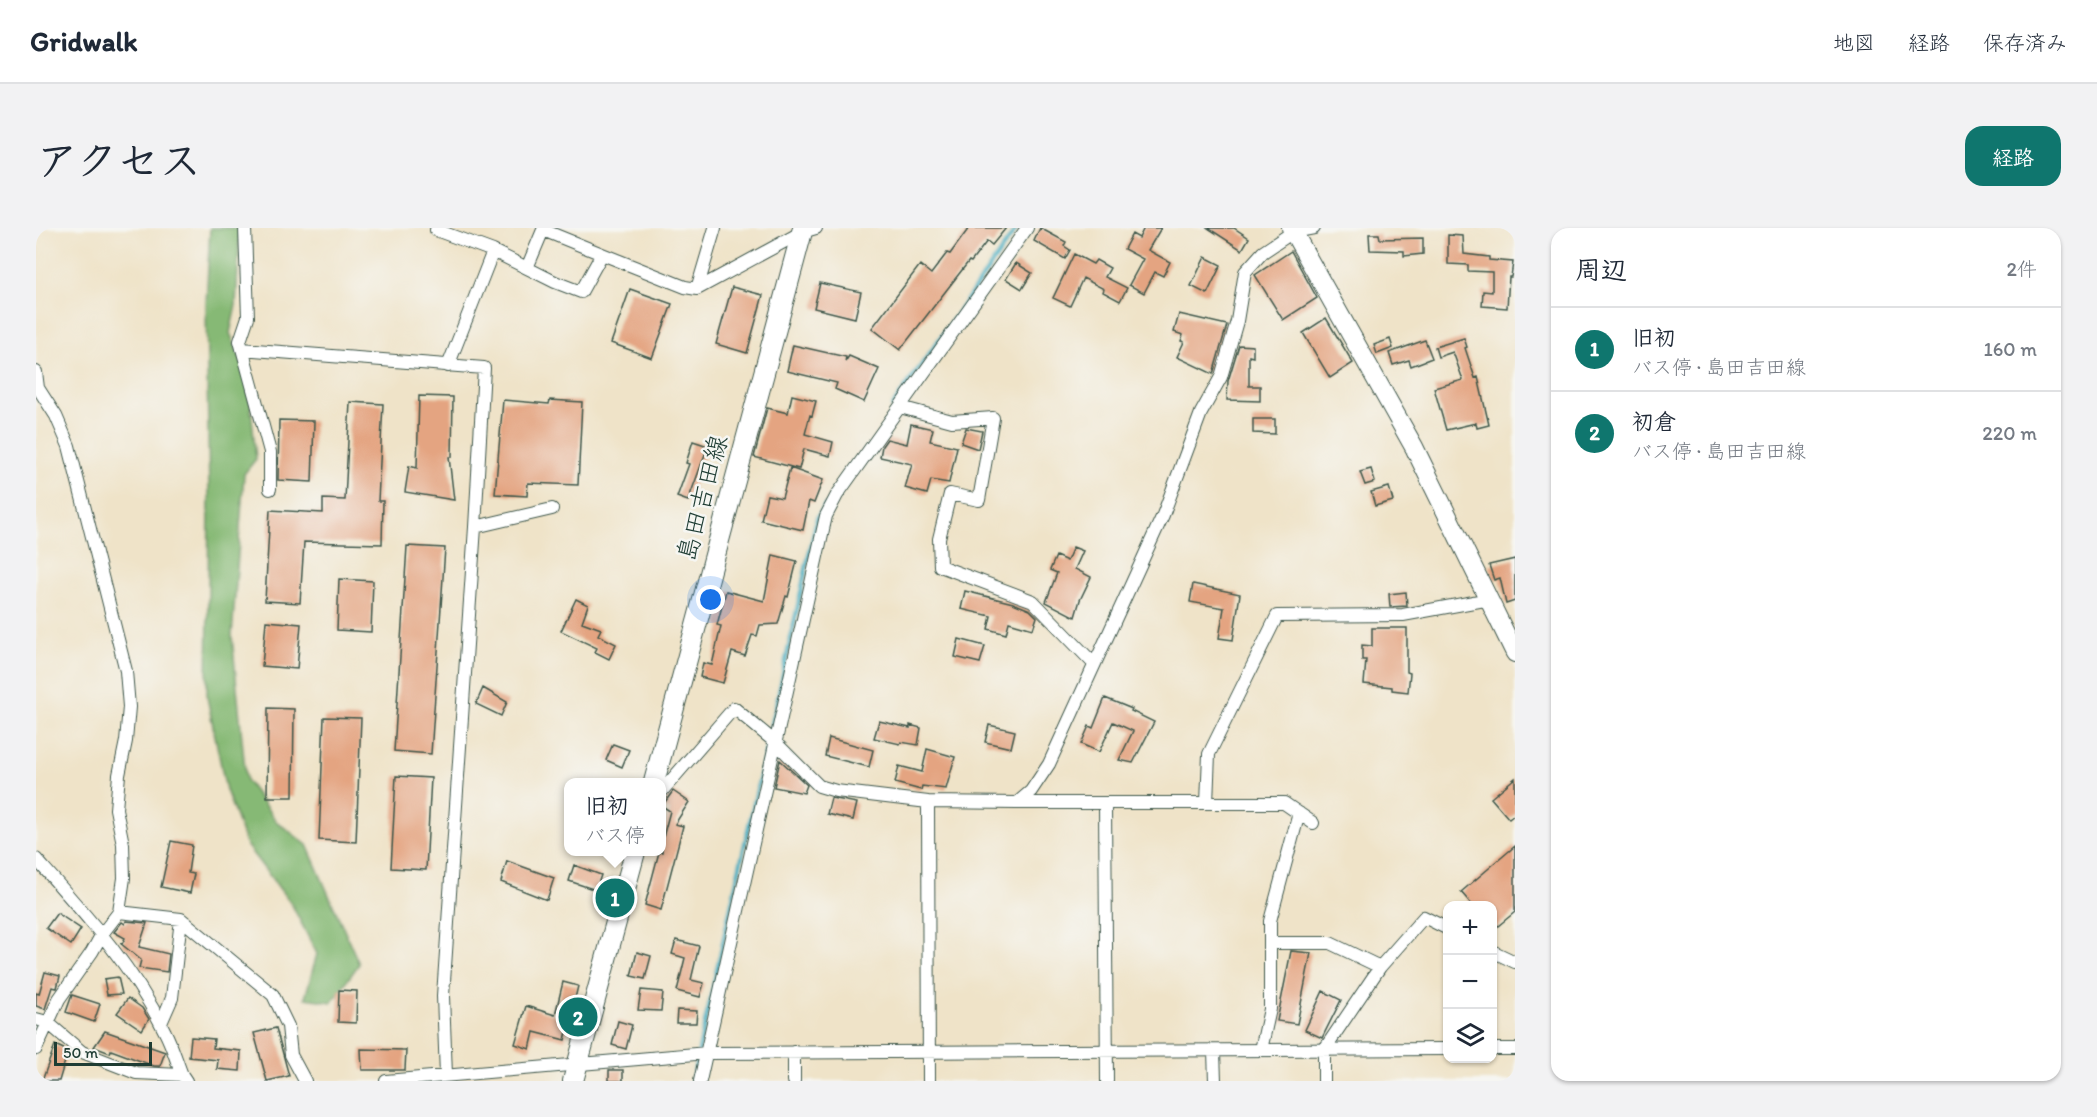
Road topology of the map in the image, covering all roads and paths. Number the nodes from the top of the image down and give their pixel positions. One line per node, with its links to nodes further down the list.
1 (245, 228): 13 (street)
2 (715, 228): 12 (street)
3 (1027, 228): 16 (street)
4 (1314, 228): 8 (street)
5 (434, 229): 9 (street)
6 (543, 229): 10 (street); 11 (street)
7 (807, 229): 12 (street); 24 (main road, 島田吉田線)
8 (1292, 230): 20 (street); 22 (street)
9 (493, 251): 11 (street); 14 (street)
10 (602, 254): 11 (street); 12 (street)
11 (527, 268)
12 (697, 289)
13 (242, 349): 14 (street); 17 (street)
14 (448, 366): 19 (street)
15 (36, 372): 34 (street)
16 (900, 407): 22 (street); 23 (street)
17 (270, 489)
18 (552, 509): 19 (street)
19 (476, 527): 56 (street)
20 (1490, 599): 21 (street); 29 (street)
21 (1515, 653)
22 (1094, 664): 27 (street)
23 (775, 742): 25 (street); 26 (street); 54 (street)
24 (655, 778)
25 (666, 786)
26 (928, 802): 27 (street); 53 (street)
27 (1017, 803): 28 (street)
28 (1105, 803): 29 (street); 50 (street)
29 (1207, 803): 30 (street)
30 (1299, 813): 31 (street); 38 (street)
31 (1313, 823)
32 (634, 856): 55 (main road)
33 (36, 859): 37 (street)
34 (119, 912): 35 (street); 37 (street)
35 (181, 919): 43 (street); 58 (street)
36 (1443, 926): 41 (street)
37 (102, 934): 42 (street); 43 (street)
38 (1270, 943): 41 (street); 48 (street)
39 (1497, 953): 40 (street)
40 (1515, 962)
41 (1380, 967): 49 (street)
42 (42, 1021): 44 (street); 57 (street)
43 (161, 1023): 57 (street)
44 (36, 1049)
45 (1443, 1049): 49 (street)
46 (1497, 1049): 47 (street)
47 (1515, 1049)
48 (1262, 1050): 49 (street); 51 (street)
49 (1324, 1050): 65 (street)
50 (1107, 1051): 51 (street); 53 (street); 63 (street)
51 (1214, 1051): 64 (street)
52 (794, 1052): 53 (street); 54 (street); 61 (street)
53 (929, 1052): 62 (street)
54 (707, 1053): 55 (street); 60 (street)
55 (575, 1072): 56 (street)
56 (446, 1075): 59 (street)
57 (184, 1078)
58 (305, 1081)
59 (386, 1081)
60 (700, 1081)
61 (794, 1081)
62 (929, 1081)
63 (1107, 1081)
64 (1215, 1081)
65 (1324, 1081)

